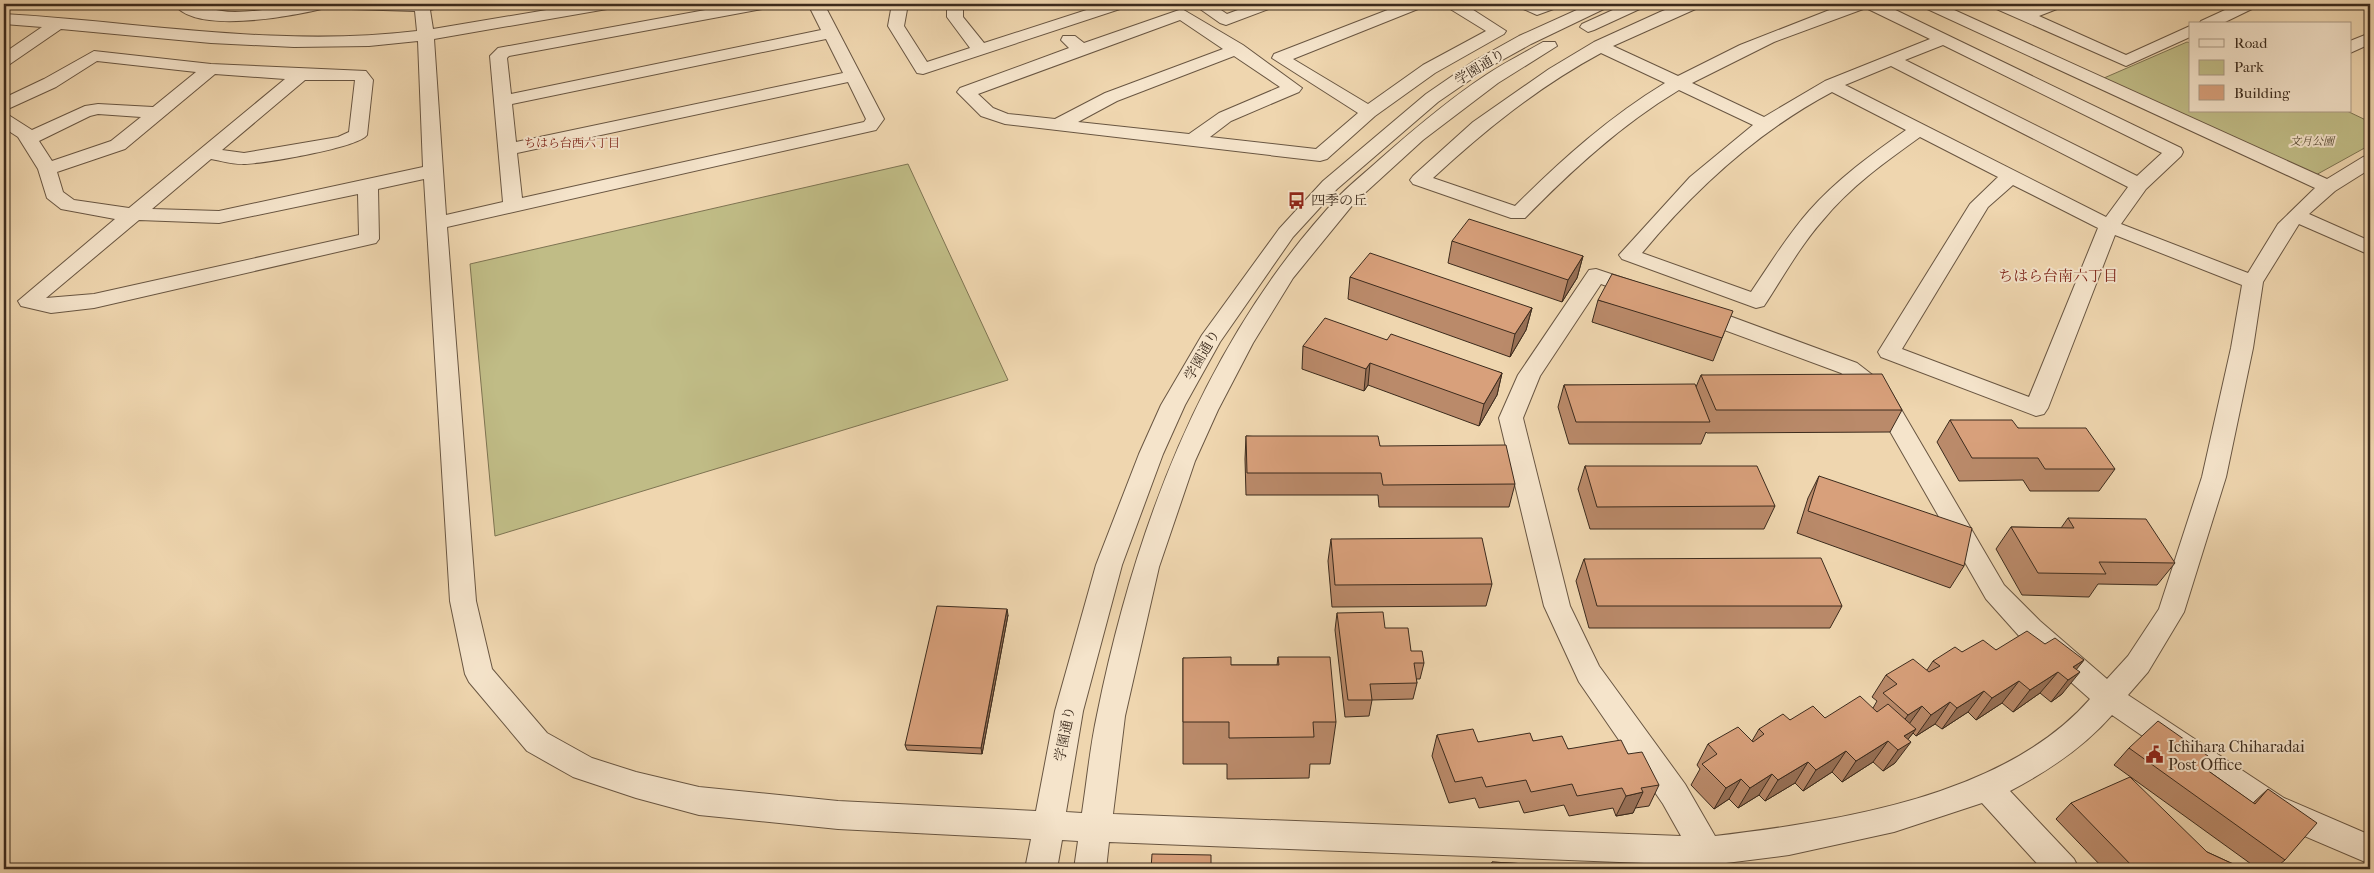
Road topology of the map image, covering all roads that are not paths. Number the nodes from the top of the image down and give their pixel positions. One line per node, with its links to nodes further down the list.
1 (182, 4): 2 (street)
2 (324, 4)
3 (351, 4): 25 (street)
4 (607, 4): 34 (street)
5 (762, 4): 49 (street)
6 (816, 4): 32 (street)
7 (900, 4): 41 (street)
8 (972, 4): 26 (street)
9 (1120, 4): 31 (street)
10 (1201, 4): 11 (street)
11 (1268, 4)
12 (1417, 4): 51 (street)
13 (1453, 4): 51 (street)
14 (1525, 4): 15 (street)
15 (1553, 4)
16 (1602, 4): 77 (street, 学園通り)
17 (1638, 4): 78 (street, 学園通り)
18 (1694, 4): 37 (street)
19 (1861, 4): 47 (street)
20 (1871, 4): 36 (street)
21 (1929, 4): 67 (street)
22 (1998, 4): 27 (street)
23 (2056, 4): 27 (street)
24 (2250, 4): 29 (street)
25 (428, 6): 34 (street)
26 (955, 7): 41 (street)
27 (2026, 16): 33 (street)
28 (4, 19): 30 (street)
29 (2211, 22)
30 (58, 23): 34 (street); 42 (street)
31 (1052, 27): 39 (street); 41 (street)
32 (832, 33): 46 (street); 49 (street)
33 (2188, 35)
34 (426, 37): 63 (street)
35 (2370, 38): 38 (street)
36 (1944, 39): 43 (street); 66 (street)
37 (1600, 46): 47 (street); 47 (street)
38 (2352, 47)
39 (1082, 49): 40 (street); 55 (street)
40 (1237, 49): 55 (street); 58 (street)
41 (981, 51)
42 (4, 60)
43 (1892, 60): 48 (street); 66 (street)
44 (211, 69): 45 (street); 50 (street); 52 (street)
45 (301, 75): 60 (street); 60 (street)
46 (854, 76): 59 (street); 68 (street)
47 (1678, 83): 54 (street)
48 (1831, 86): 54 (street); 56 (street)
49 (503, 100): 59 (street)
50 (4, 104)
51 (1369, 112): 58 (street)
52 (159, 113): 57 (street); 62 (street)
53 (4, 120): 57 (street)
54 (1765, 124): 56 (street)
55 (1058, 125): 58 (street)
56 (1918, 130): 64 (street)
57 (28, 139): 62 (street)
58 (1192, 140)
59 (509, 149): 68 (street)
60 (209, 153): 69 (street)
61 (2367, 166): 67 (street)
62 (47, 169): 69 (street)
63 (433, 170): 65 (street); 71 (street)
64 (2010, 177): 72 (street); 72 (street)
65 (368, 185): 69 (street); 69 (street)
66 (2139, 185): 72 (street)
67 (2328, 187): 70 (street)
68 (514, 207): 71 (street)
69 (130, 215)
70 (2296, 215): 73 (street); 74 (street)
71 (437, 223): 77 (street)
72 (2109, 226): 74 (street)
73 (2370, 249)
74 (2253, 282): 75 (street)
75 (2108, 697): 76 (street); 79 (street); 80 (street)
76 (1988, 788): 80 (street); 83 (street)
77 (1048, 826): 78 (street); 81 (street, 学園通り)
78 (1095, 828): 80 (street); 82 (street, 学園通り)
79 (2370, 850)
80 (1709, 860)
81 (1041, 869)
82 (1090, 869)
83 (2063, 869)

